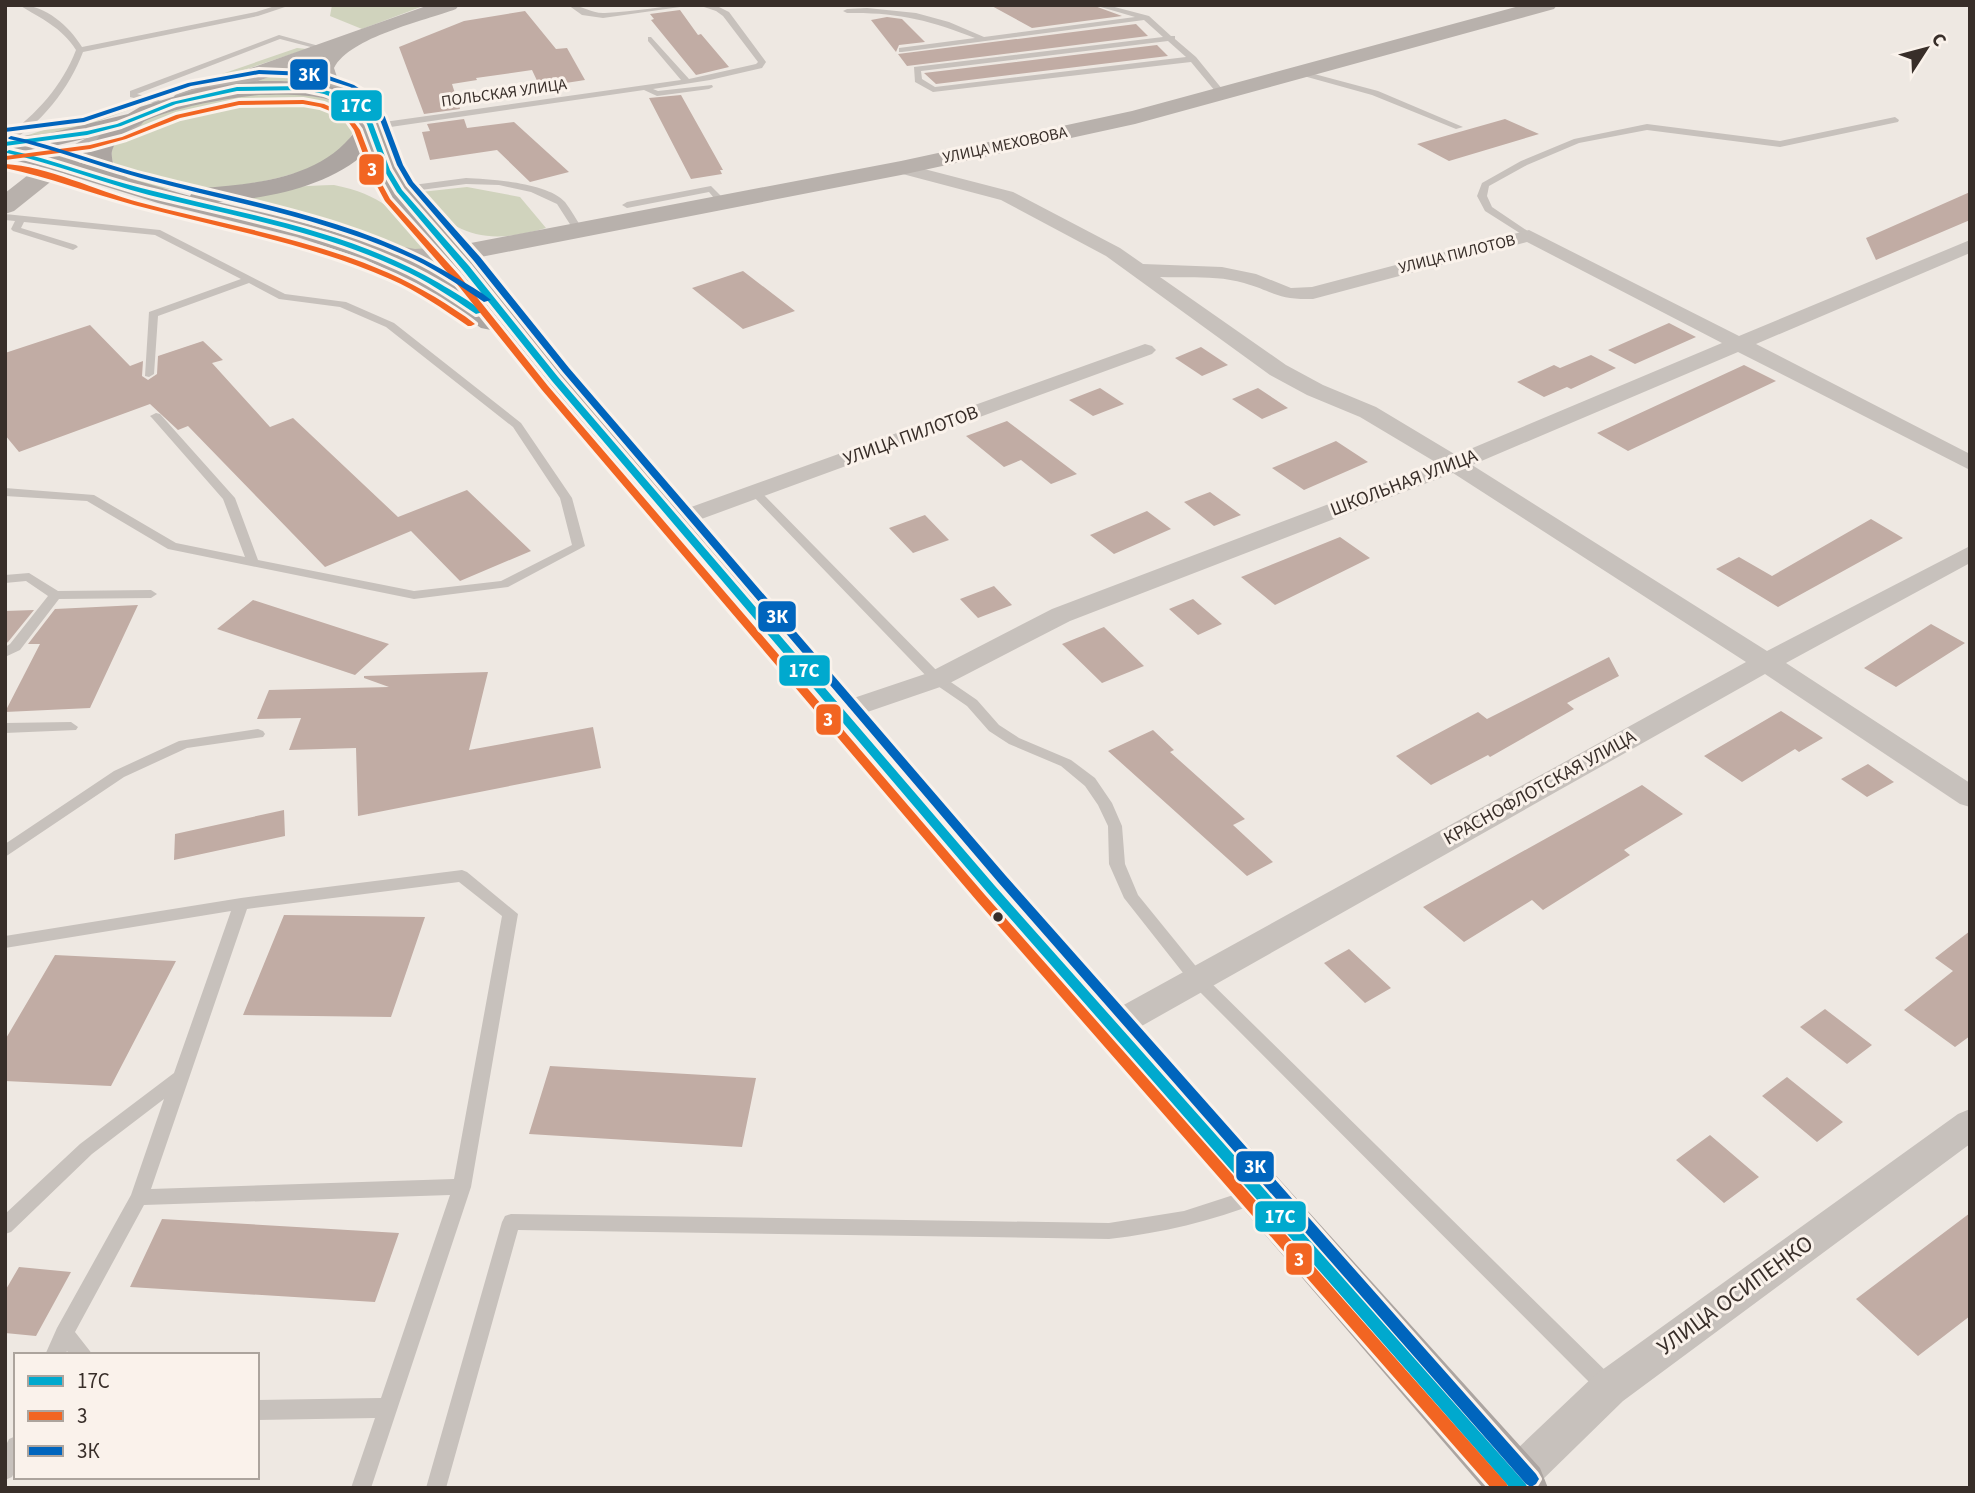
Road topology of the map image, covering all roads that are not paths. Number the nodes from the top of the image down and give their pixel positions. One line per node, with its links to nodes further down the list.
1 (23, 5): 16 (lane)
2 (286, 5): 16 (lane)
3 (449, 5): 12 (street)
4 (572, 5): 5 (lane)
5 (690, 5)
6 (702, 5): 20 (lane, ПОЛЬСКАЯ УЛИЦА)
7 (1098, 5): 10 (lane)
8 (1548, 5): 19 (street, УЛИЦА МЕХОВОВА)
9 (847, 11): 14 (lane)
10 (1146, 18): 11 (lane); 14 (lane)
11 (1172, 38): 18 (lane); 18 (lane)
12 (353, 39): 15 (street); 24 (street)
13 (651, 39): 20 (lane)
14 (984, 39): 17 (lane)
15 (326, 49): 25 (street); 25 (lane)
16 (80, 50): 30 (lane)
17 (902, 50)
18 (1193, 59): 23 (lane)
19 (1303, 72): 23 (street, УЛИЦА МЕХОВОВА); 29 (lane)
20 (686, 80): 21 (lane, ПОЛЬСКАЯ УЛИЦА)
21 (643, 86): 22 (lane); 28 (lane, ПОЛЬСКАЯ УЛИЦА)
22 (709, 87)
23 (1223, 94): 33 (street, УЛИЦА МЕХОВОВА)
24 (340, 96): 25 (main road); 28 (main road)
25 (174, 103): 26 (main road)
26 (133, 120): 30 (main road); 32 (street); 34 (main road)
27 (1895, 120): 42 (lane)
28 (370, 127): 35 (main road); 36 (main road)
29 (1459, 127)
30 (5, 142)
31 (5, 151): 32 (main road)
32 (60, 162): 34 (main road); 39 (street)
33 (901, 168): 37 (street, УЛИЦА МЕХОВОВА); 47 (street)
34 (119, 183): 36 (main road)
35 (398, 190): 41 (lane); 46 (main road)
36 (147, 192): 43 (main road)
37 (722, 202): 38 (lane); 41 (street, УЛИЦА МЕХОВОВА)
38 (627, 205)
39 (13, 212): 40 (lane); 45 (lane); 48 (lane)
40 (5, 217)
41 (578, 230): 46 (street, УЛИЦА МЕХОВОВА)
42 (1529, 236): 47 (street, УЛИЦА ПИЛОТОВ); 49 (street)
43 (342, 243): 46 (street, УЛИЦА МЕХОВОВА); 52 (main road)
44 (1970, 246): 49 (street, ШКОЛЬНАЯ УЛИЦА)
45 (73, 247)
46 (455, 254): 52 (main road)
47 (1140, 270): 55 (street)
48 (251, 279): 51 (lane); 60 (lane)
49 (1740, 344): 54 (street); 55 (street, ШКОЛЬНАЯ УЛИЦА)
50 (1145, 350): 57 (street, УЛИЦА ПИЛОТОВ)
51 (149, 374)
52 (565, 390): 58 (main road)
53 (156, 416): 60 (lane)
54 (1970, 463)
55 (1455, 464): 65 (street); 66 (street, ШКОЛЬНАЯ УЛИЦА)
56 (5, 492): 60 (lane)
57 (756, 493): 58 (street, УЛИЦА ПИЛОТОВ); 66 (lane)
58 (677, 520): 67 (main road)
59 (1970, 553): 65 (street, КРАСНОФЛОТСКАЯ УЛИЦА)
60 (253, 562)
61 (5, 579): 63 (lane)
62 (150, 594): 63 (lane)
63 (55, 595): 64 (lane)
64 (5, 653)
65 (1766, 662): 71 (street); 75 (street, КРАСНОФЛОТСКАЯ УЛИЦА)
66 (937, 679): 67 (street, ШКОЛЬНАЯ УЛИЦА); 75 (lane)
67 (837, 713): 76 (main road)
68 (71, 727): 69 (lane)
69 (5, 728)
70 (258, 734): 72 (lane)
71 (1970, 797)
72 (5, 852)
73 (241, 904): 74 (lane); 77 (lane); 79 (lane)
74 (5, 942)
75 (1197, 979): 76 (street, КРАСНОФЛОТСКАЯ УЛИЦА); 86 (lane)
76 (1112, 1027): 80 (main road)
77 (181, 1077): 81 (lane); 82 (lane)
78 (1970, 1124): 86 (street, УЛИЦА ОСИПЕНКО)
79 (462, 1187): 81 (lane); 87 (lane)
80 (1260, 1194): 91 (main road); 93 (lane)
81 (139, 1197): 83 (lane)
82 (5, 1226)
83 (64, 1334): 84 (lane); 85 (lane)
84 (56, 1353)
85 (81, 1353)
86 (1609, 1388): 91 (street, УЛИЦА ОСИПЕНКО)
87 (386, 1408): 88 (lane); 92 (lane)
88 (259, 1410)
89 (14, 1450): 90 (lane)
90 (5, 1470)
91 (1516, 1484)
92 (361, 1488)
93 (436, 1488)

